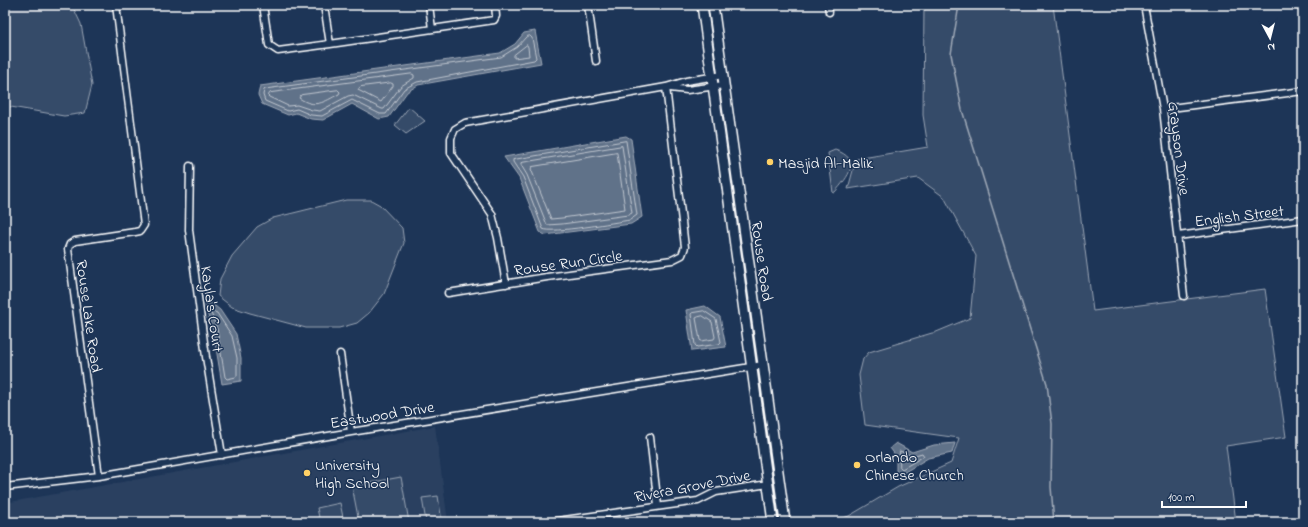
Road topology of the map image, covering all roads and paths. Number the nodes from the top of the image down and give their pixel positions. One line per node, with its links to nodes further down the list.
1 (116, 5): 35 (street, Rouse Lake Road)
2 (263, 5): 13 (street)
3 (324, 5): 13 (street)
4 (429, 5): 12 (street)
5 (495, 5): 12 (street)
6 (588, 5): 14 (street)
7 (702, 5): 17 (street, Rouse Road)
8 (713, 5): 15 (street, Rouse Road)
9 (828, 5): 11 (street)
10 (1144, 5): 22 (street, Grayson Drive)
11 (829, 12)
12 (432, 29): 13 (street)
13 (330, 44)
14 (596, 61)
15 (722, 75): 17 (street, Rouse Run Circle); 18 (street, Rouse Road)
16 (686, 81): 17 (street, Rouse Run Circle); 19 (street, Rouse Run Circle); 20 (street)
17 (712, 82): 18 (street, Rouse Run Circle); 20 (street, Rouse Run Circle); 31 (street, Rouse Road)
18 (724, 85): 30 (street, Rouse Road)
19 (666, 88): 20 (street, Rouse Run Circle); 26 (street, Rouse Run Circle); 26 (street, Rouse Run Circle)
20 (687, 90)
21 (1303, 91): 22 (street)
22 (1163, 109): 25 (street, Grayson Drive)
23 (190, 166): 34 (street, Kayla's Court)
24 (1303, 220): 25 (street, English Street)
25 (1178, 236): 28 (street, Grayson Drive)
26 (506, 284): 27 (street)
27 (448, 293)
28 (1184, 296)
29 (340, 354): 32 (street)
30 (763, 365): 31 (street, Eastwood Drive); 41 (street, Rouse Road)
31 (751, 367): 32 (street, Eastwood Drive); 36 (street, Rouse Road)
32 (351, 432): 34 (street, Eastwood Drive)
33 (650, 437): 38 (street)
34 (222, 455): 35 (street, Eastwood Drive)
35 (99, 476): 37 (street, Eastwood Drive)
36 (768, 484): 38 (street, Rivera Grove Drive); 40 (street, Rouse Road)
37 (5, 487)
38 (658, 506): 39 (street, Rivera Grove Drive)
39 (550, 522)
40 (773, 522)
41 (785, 522)

